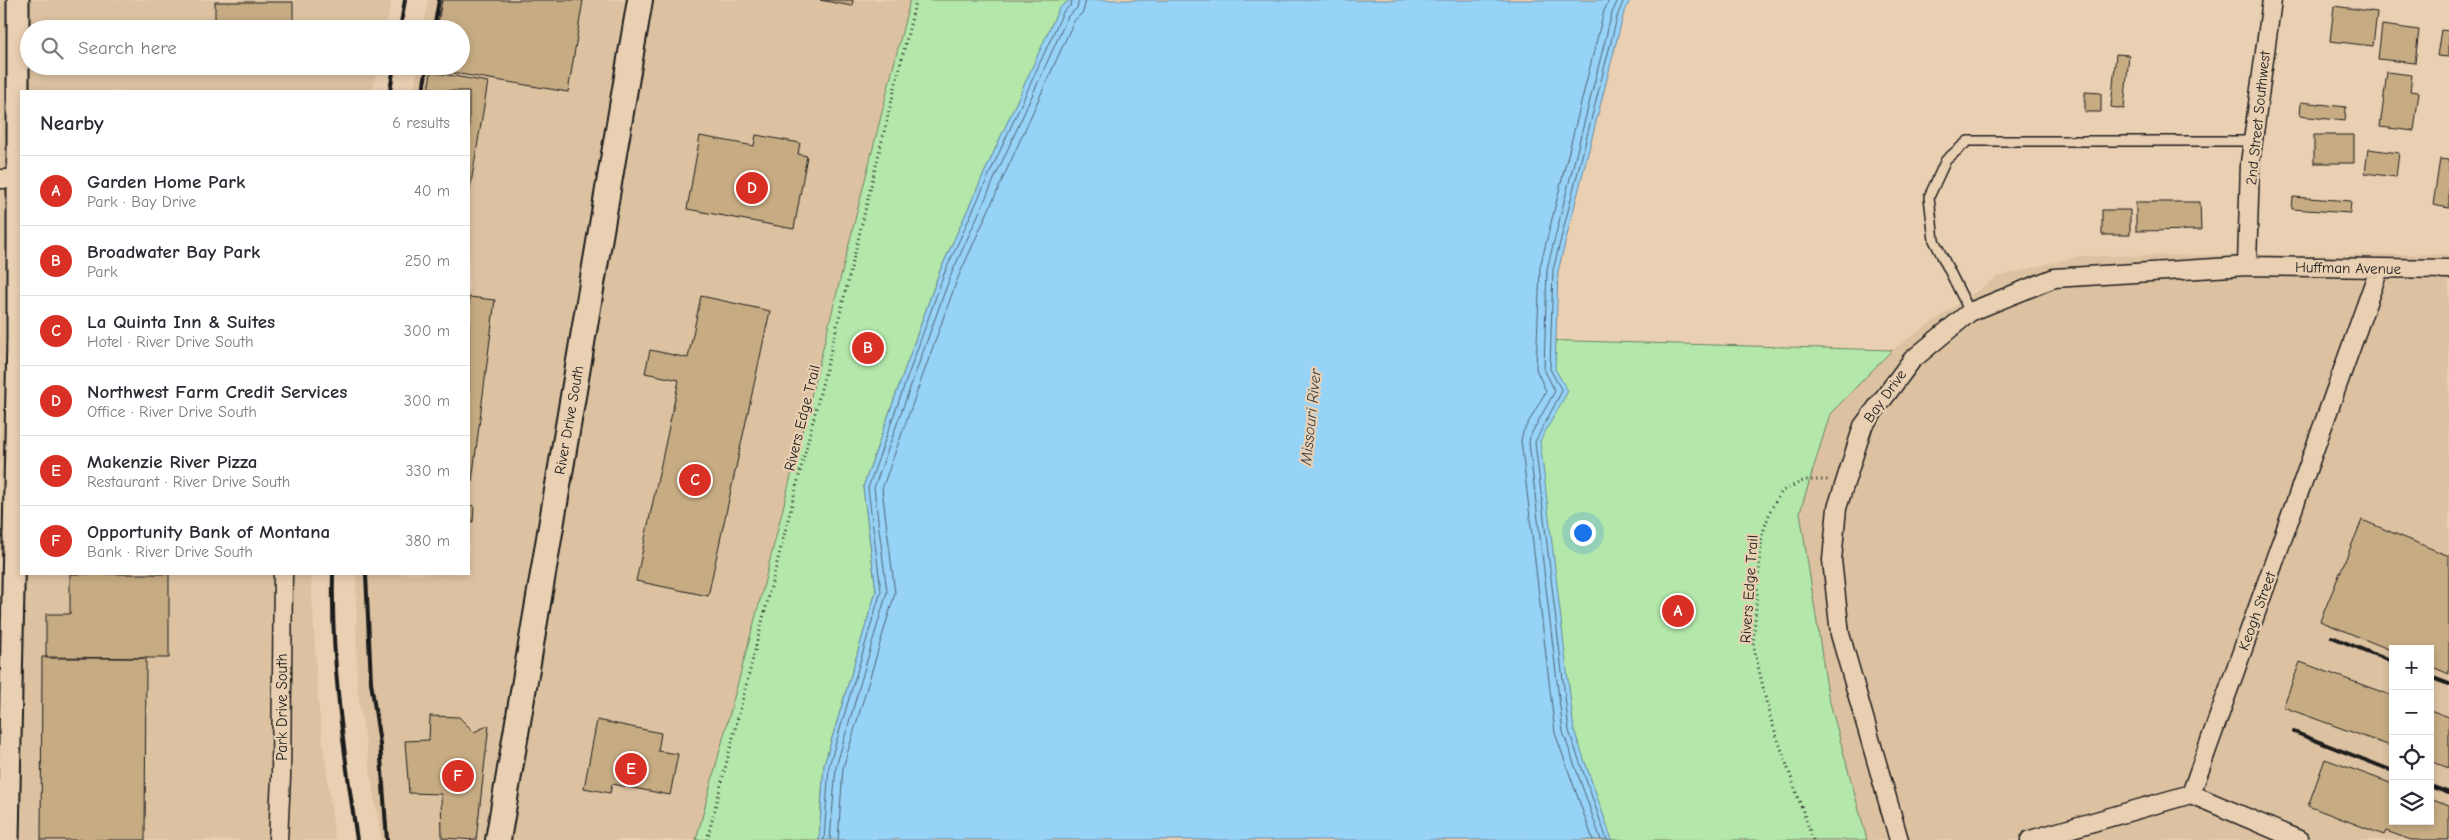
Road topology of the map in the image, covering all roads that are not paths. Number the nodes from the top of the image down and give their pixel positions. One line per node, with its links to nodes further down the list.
1 (18, 0): 5 (street)
2 (640, 0): 15 (main road, River Drive South)
3 (2272, 0): 4 (street, 2nd Street Southwest)
4 (2253, 141): 6 (street, 2nd Street Southwest); 9 (lane)
5 (8, 179): 10 (street)
6 (2248, 266): 7 (street, Huffman Avenue); 9 (street, Bay Drive)
7 (2379, 269): 8 (street, Huffman Avenue); 12 (street, Keogh Street)
8 (2449, 269)
9 (1970, 312): 16 (street, Bay Drive)
10 (20, 337): 13 (street)
11 (283, 575): 14 (street, Park Drive South)
12 (2191, 794): 17 (street); 18 (street)
13 (8, 840)
14 (278, 840)
15 (498, 840)
16 (1899, 840)
17 (2030, 840)
18 (2299, 840)

